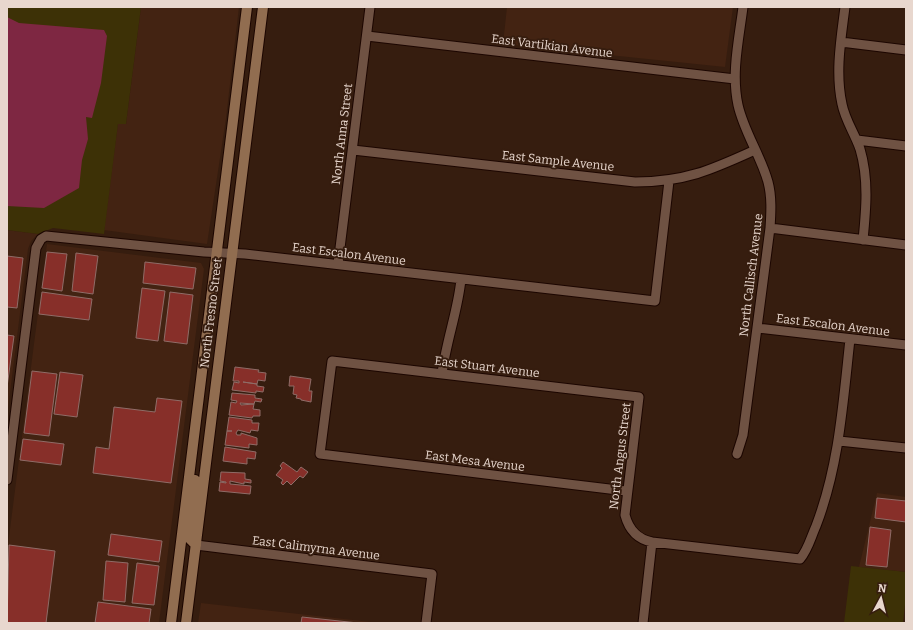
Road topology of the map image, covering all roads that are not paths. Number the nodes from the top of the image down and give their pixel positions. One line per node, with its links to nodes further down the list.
1 (247, 7): 20 (main road, North Fresno Street)
2 (257, 7): 7 (main road)
3 (263, 7): 7 (main road, North Fresno Street)
4 (370, 7): 8 (street, North Anna Street)
5 (743, 7): 11 (street, North Callisch Avenue)
6 (845, 7): 9 (street)
7 (261, 27): 21 (main road, North Fresno Street)
8 (367, 36): 11 (street, East Vartikian Avenue); 14 (street, North Anna Street)
9 (841, 42): 10 (street); 12 (street)
10 (906, 50)
11 (735, 79): 15 (street, North Callisch Avenue)
12 (857, 140): 13 (street); 18 (street)
13 (906, 146)
14 (353, 150): 16 (street, East Sample Avenue); 22 (street, North Anna Street)
15 (755, 150): 16 (street, East Sample Avenue); 17 (street, North Callisch Avenue)
16 (669, 182): 23 (street, East Escalon Avenue)
17 (770, 228): 18 (street); 24 (street, North Callisch Avenue)
18 (863, 240): 19 (street)
19 (906, 245)
20 (217, 253): 21 (street, East Escalon Avenue); 33 (main road, North Fresno Street); 34 (street, East Escalon Avenue)
21 (232, 253): 22 (street, East Escalon Avenue); 37 (main road, North Fresno Street)
22 (338, 264): 23 (street, East Escalon Avenue)
23 (461, 279): 27 (street)
24 (757, 328): 25 (street, East Escalon Avenue); 32 (street, North Callisch Avenue)
25 (850, 339): 26 (street, East Escalon Avenue); 29 (street)
26 (906, 345)
27 (442, 374): 28 (street, East Stuart Avenue); 31 (street, East Stuart Avenue)
28 (639, 397): 35 (street, North Angus Street)
29 (839, 441): 30 (street); 36 (street)
30 (906, 448)
31 (320, 454): 35 (street, East Mesa Avenue)
32 (737, 454)
33 (191, 458): 37 (main road); 38 (main road, North Fresno Street)
34 (7, 480)
35 (626, 491): 36 (street, North Angus Street)
36 (652, 542): 41 (street)
37 (196, 545): 39 (main road, North Fresno Street); 40 (street, East Calimyrna Avenue)
38 (171, 623)
39 (186, 623)
40 (426, 623)
41 (643, 623)

